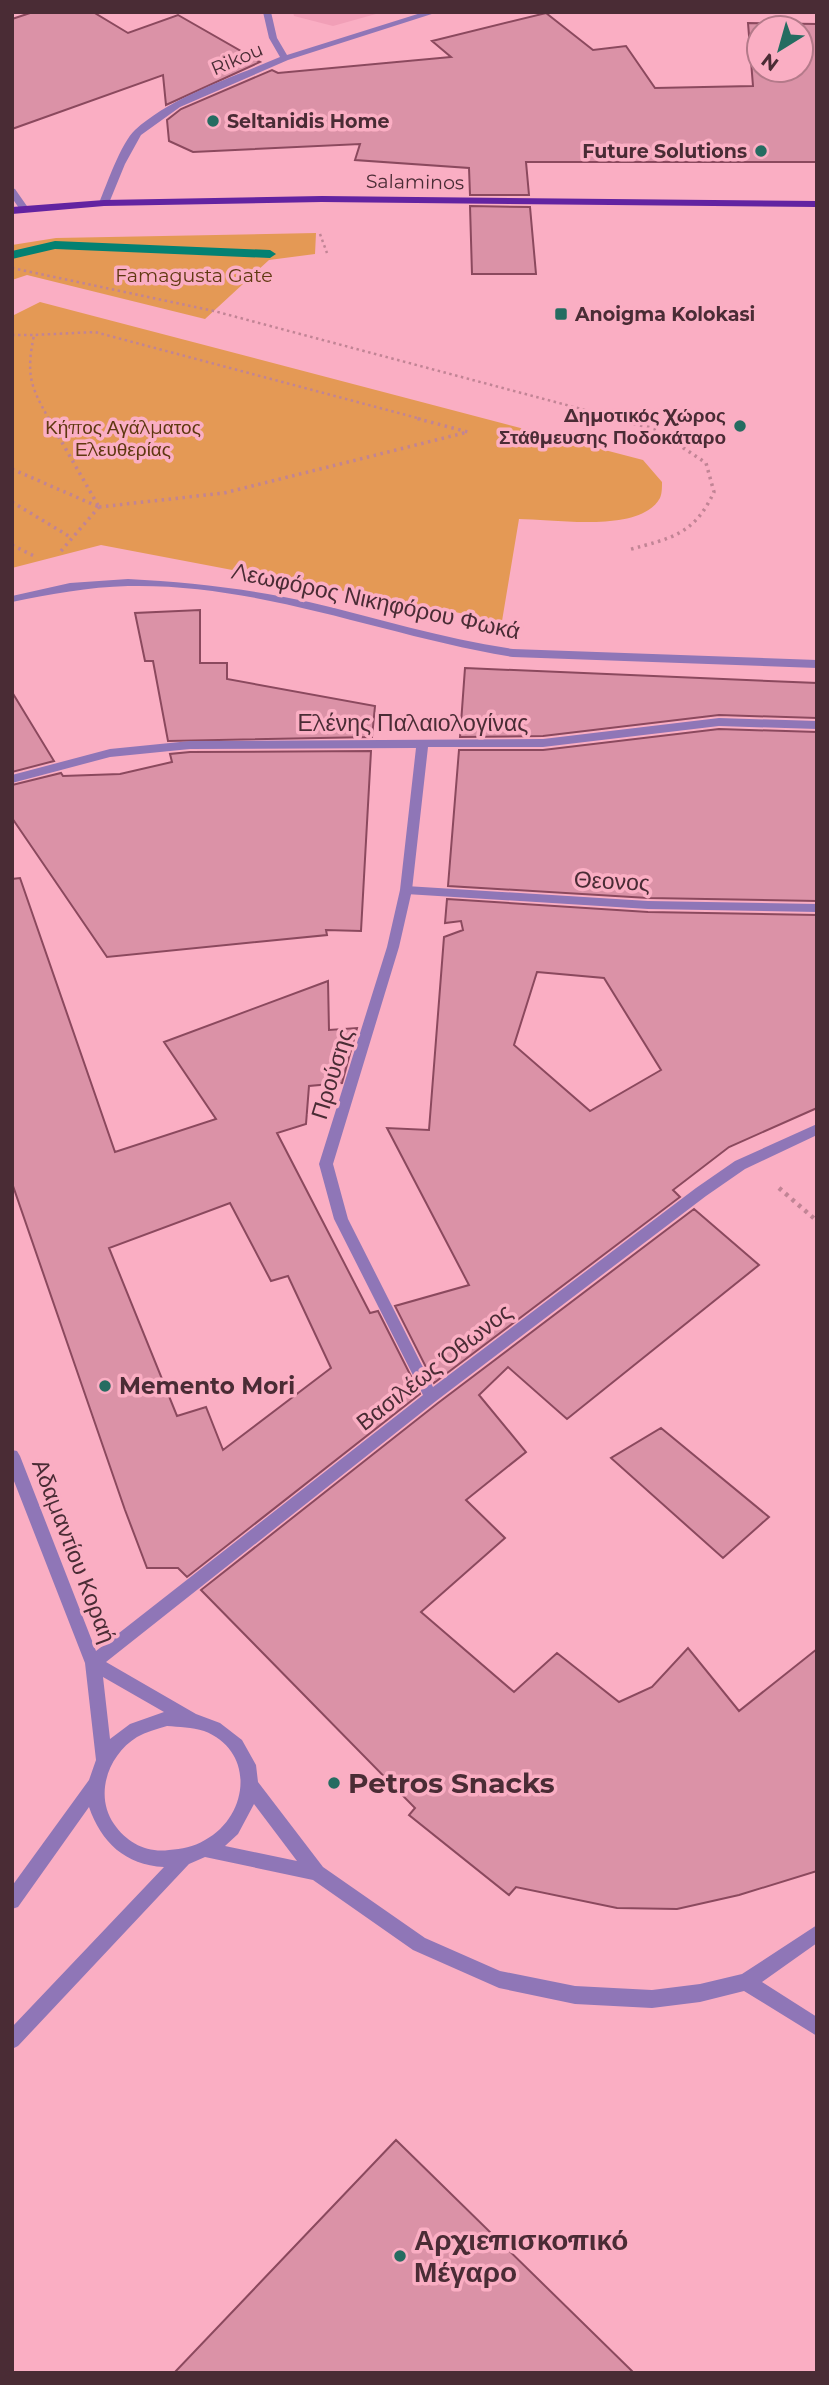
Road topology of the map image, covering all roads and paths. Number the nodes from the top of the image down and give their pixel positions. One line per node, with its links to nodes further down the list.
1 (267, 12): 3 (street)
2 (434, 12): 3 (street, Rikou)
3 (285, 58): 5 (street, Rikou)
4 (12, 191): 7 (street)
5 (104, 203): 6 (main road, Salaminos); 7 (main road, Salaminos)
6 (817, 204)
7 (18, 210)
8 (12, 268): 15 (path)
9 (12, 335): 10 (path)
10 (34, 335): 13 (path); 13 (path)
11 (12, 468): 13 (path)
12 (12, 502): 14 (path)
13 (99, 507): 14 (path)
14 (72, 538): 16 (path)
15 (628, 550)
16 (58, 555)
17 (12, 599): 18 (street, Λεωφόρος Νικηφόρου Φωκά)
18 (817, 664)
19 (817, 725): 20 (street, Ελένης Παλαιολογίνας)
20 (422, 745): 21 (street, Ελένης Παλαιολογίνας); 22 (street, Προύσης)
21 (12, 779)
22 (405, 890): 23 (street, Θεονος); 27 (street, Προύσης)
23 (817, 908)
24 (817, 1129): 25 (street, Βασιλέως Όθωνος)
25 (753, 1158): 26 (path); 27 (street, Βασιλέως Όθωνος)
26 (817, 1221)
27 (431, 1396): 29 (street, Βασιλέως Όθωνος)
28 (12, 1456): 29 (street, Αδαμαντίου Κοραή)
29 (93, 1663): 30 (street, Αδαμαντίου Κοραή); 31 (street, Αδαμαντίου Κοραή)
30 (192, 1720): 31 (street); 33 (street)
31 (104, 1760): 32 (street)
32 (96, 1784): 35 (street); 37 (street)
33 (250, 1785): 34 (street); 36 (street)
34 (208, 1850): 35 (street); 36 (street)
35 (182, 1860): 41 (street)
36 (317, 1873): 39 (street)
37 (12, 1901)
38 (817, 1933): 39 (street)
39 (746, 1982): 40 (street)
40 (817, 2026)
41 (12, 2040)

